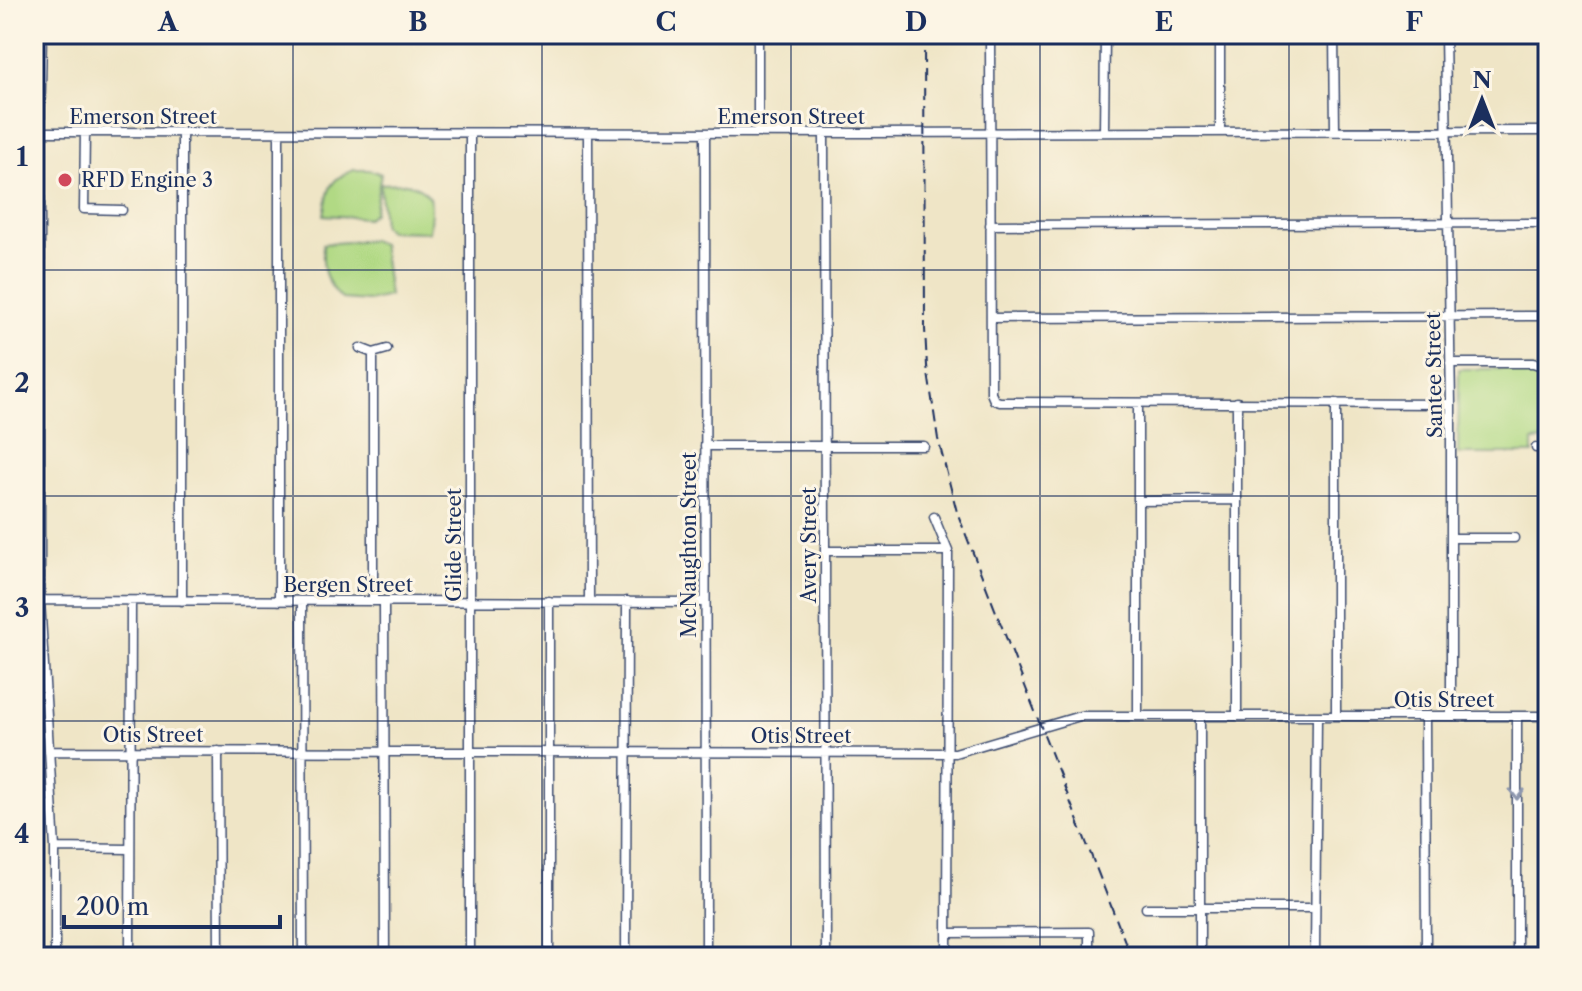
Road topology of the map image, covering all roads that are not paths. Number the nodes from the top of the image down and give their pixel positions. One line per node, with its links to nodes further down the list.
1 (42, 34): 11 (street)
2 (758, 34): 20 (street)
3 (990, 34): 22 (street)
4 (1105, 34): 13 (street)
5 (1220, 34): 14 (street)
6 (1334, 34): 8 (street)
7 (1445, 34): 9 (street, Santee Street)
8 (1335, 131): 9 (street, Emerson Street); 14 (street, Emerson Street)
9 (1448, 131): 10 (street, Emerson Street); 24 (street, Santee Street)
10 (1548, 131)
11 (37, 132): 12 (street, Emerson Street); 51 (street)
12 (85, 132): 15 (street, Emerson Street); 23 (street)
13 (1104, 132): 14 (street, Emerson Street); 22 (street, Emerson Street)
14 (1220, 132)
15 (182, 133): 16 (street, Emerson Street); 53 (street)
16 (279, 133): 17 (street, Emerson Street); 54 (street)
17 (470, 133): 18 (street, Emerson Street); 58 (street, Glide Street)
18 (588, 133): 19 (street, Emerson Street); 60 (street)
19 (705, 133): 20 (street, Emerson Street); 39 (street, McNaughton Street)
20 (758, 133): 21 (street, Emerson Street)
21 (824, 133): 22 (street, Emerson Street); 40 (street, Avery Street)
22 (990, 133): 26 (street)
23 (122, 210)
24 (1449, 223): 25 (street); 26 (street); 27 (street, Santee Street)
25 (1548, 223)
26 (990, 225): 29 (street)
27 (1449, 316): 28 (street); 29 (street); 33 (street, Santee Street)
28 (1548, 316)
29 (991, 318): 36 (street)
30 (360, 348): 32 (street)
31 (387, 349): 32 (street)
32 (373, 353): 56 (street)
33 (1450, 363): 34 (street); 38 (street, Santee Street)
34 (1548, 368)
35 (1237, 402): 36 (street); 37 (street); 44 (street)
36 (1138, 403): 45 (street)
37 (1336, 403): 38 (street); 67 (street)
38 (1451, 404): 47 (street, Santee Street)
39 (705, 446): 40 (street); 62 (street, McNaughton Street)
40 (824, 446): 41 (street); 49 (street, Avery Street)
41 (924, 446)
42 (1536, 448): 43 (street)
43 (1548, 448)
44 (1236, 500): 45 (street); 65 (street)
45 (1138, 501): 63 (street)
46 (934, 517): 50 (street)
47 (1451, 538): 48 (street); 69 (street, Santee Street)
48 (1514, 538)
49 (825, 551): 50 (street); 81 (street, Avery Street)
50 (948, 551): 82 (street)
51 (40, 600): 52 (street, Bergen Street); 72 (street)
52 (131, 601): 53 (street, Bergen Street); 73 (street)
53 (182, 601): 54 (street, Bergen Street)
54 (279, 601): 55 (street, Bergen Street)
55 (302, 601): 56 (street, Bergen Street); 75 (street)
56 (373, 601): 57 (street, Bergen Street)
57 (384, 601): 58 (street, Bergen Street); 76 (street)
58 (470, 601): 59 (street, Bergen Street); 77 (street, Glide Street)
59 (549, 601): 60 (street, Bergen Street); 78 (street)
60 (589, 601): 61 (street, Bergen Street)
61 (627, 601): 62 (street, Bergen Street); 79 (street)
62 (705, 602): 80 (street, McNaughton Street)
63 (1138, 715): 64 (street, Otis Street); 82 (street, Otis Street)
64 (1200, 716): 65 (street, Otis Street); 87 (street)
65 (1237, 716): 66 (street, Otis Street)
66 (1317, 716): 67 (street, Otis Street); 86 (street)
67 (1336, 716): 68 (street, Otis Street)
68 (1425, 716): 69 (street, Otis Street); 103 (street)
69 (1451, 716): 70 (street, Otis Street)
70 (1517, 716): 71 (street, Otis Street); 104 (street, one-way to 104)
71 (1548, 716)
72 (49, 751): 73 (street, Otis Street); 83 (street)
73 (130, 751): 74 (street, Otis Street); 84 (street)
74 (218, 751): 75 (street, Otis Street); 91 (street)
75 (301, 752): 76 (street, Otis Street); 92 (street)
76 (384, 752): 77 (street, Otis Street); 93 (street)
77 (469, 752): 78 (street, Otis Street); 94 (street, Glide Street)
78 (549, 752): 79 (street, Otis Street); 95 (street)
79 (626, 752): 80 (street, Otis Street); 96 (street)
80 (705, 752): 81 (street, Otis Street); 97 (street, McNaughton Street)
81 (826, 752): 82 (street, Otis Street); 98 (street, Avery Street)
82 (947, 753): 88 (street)
83 (55, 848): 84 (street); 89 (street)
84 (129, 849): 90 (street)
85 (1146, 908): 87 (street)
86 (1315, 908): 87 (street); 102 (street)
87 (1201, 909): 101 (street)
88 (947, 933): 99 (street); 100 (street)
89 (55, 957)
90 (130, 957)
91 (219, 957)
92 (303, 957)
93 (385, 957)
94 (470, 957)
95 (549, 957)
96 (626, 957)
97 (706, 957)
98 (826, 957)
99 (947, 957)
100 (1089, 957)
101 (1200, 957)
102 (1315, 957)
103 (1426, 957)
104 (1517, 957)

